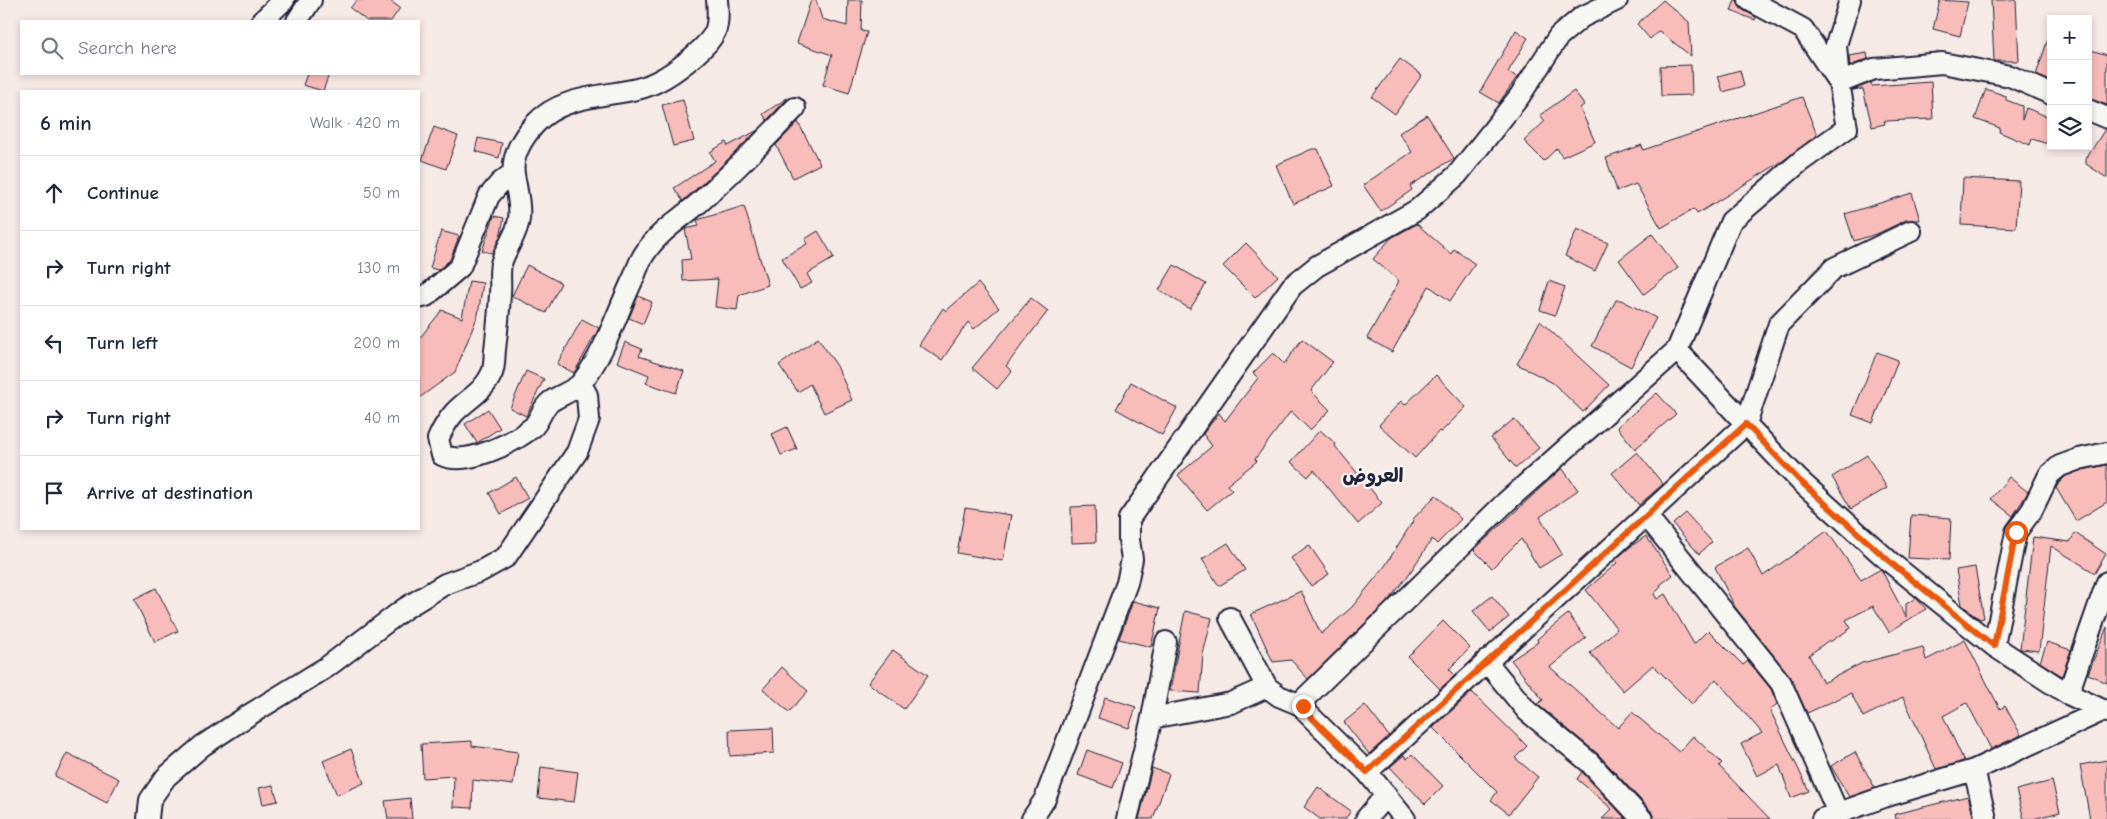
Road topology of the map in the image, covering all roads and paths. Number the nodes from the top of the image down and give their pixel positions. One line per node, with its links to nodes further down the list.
1 (284, 0): 7 (street)
2 (311, 0): 8 (street)
3 (717, 0): 14 (street)
4 (1617, 0): 37 (street)
5 (1749, 0): 9 (street)
6 (1850, 0): 9 (street)
7 (263, 20)
8 (298, 20)
9 (1839, 83): 10 (street); 17 (street)
10 (2047, 92)
11 (795, 108): 18 (street)
12 (2092, 112): 13 (street)
13 (2107, 118)
14 (513, 173): 16 (street); 18 (street)
15 (1912, 231): 19 (street)
16 (420, 298)
17 (1677, 350): 19 (street); 29 (street)
18 (581, 384): 36 (street)
19 (1746, 424): 21 (street); 25 (street)
20 (2107, 453): 25 (street)
21 (1646, 515): 26 (street); 35 (street)
22 (2107, 582): 28 (street)
23 (1230, 618): 27 (street)
24 (1166, 642): 31 (street)
25 (1994, 646): 28 (street)
26 (1486, 661): 33 (street); 41 (street)
27 (1267, 687): 29 (street); 31 (street)
28 (2068, 694): 30 (street)
29 (1303, 706): 33 (street)
30 (2105, 711): 32 (street)
31 (1152, 718): 38 (street)
32 (1974, 770): 35 (street); 42 (street)
33 (1367, 772): 34 (street)
34 (1386, 795): 39 (street); 40 (street)
35 (1830, 816)
36 (148, 819)
37 (1032, 819)
38 (1127, 819)
39 (1366, 819)
40 (1405, 819)
41 (1642, 819)
42 (1986, 819)

